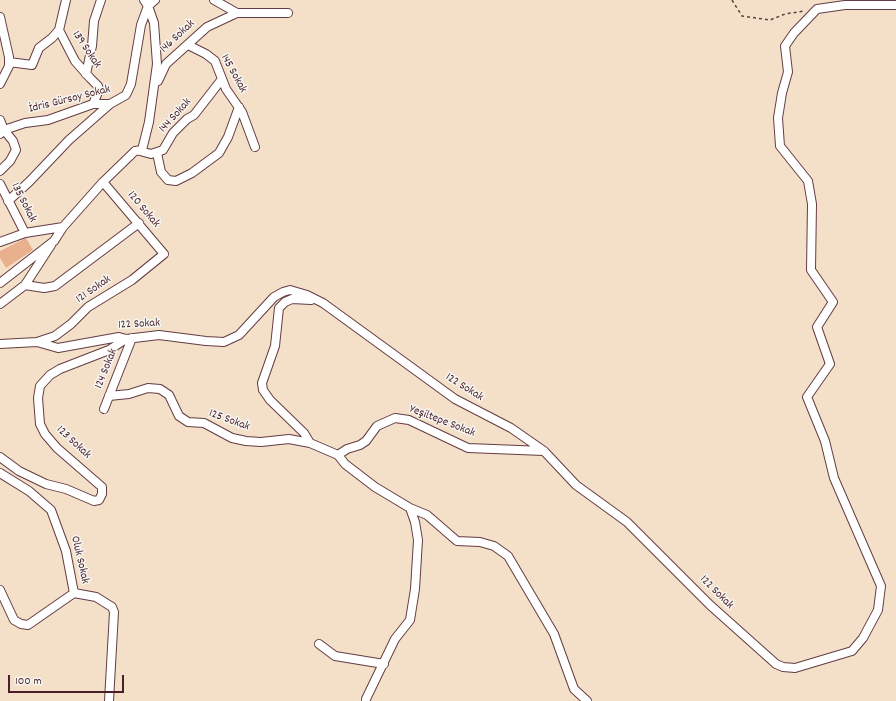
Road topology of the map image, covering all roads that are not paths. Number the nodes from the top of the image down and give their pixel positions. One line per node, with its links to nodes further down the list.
1 (66, 0): 10 (street)
2 (101, 0): 13 (street)
3 (155, 0): 5 (street)
4 (214, 0): 7 (street)
5 (146, 3): 16 (street); 18 (street, İdris Gürsoy Sokak)
6 (896, 5): 45 (street, 122 Sokak)
7 (237, 13): 8 (street, 146 Sokak); 11 (street, 146 Sokak)
8 (288, 13)
9 (0, 17): 12 (street)
10 (59, 30): 12 (street); 13 (street, 139 Sokak)
11 (188, 45): 14 (street, 145 Sokak); 16 (street, 146 Sokak)
12 (9, 62): 15 (street)
13 (86, 74): 17 (street, 139 Sokak)
14 (222, 79): 19 (street, 145 Sokak); 24 (street, 144 Sokak)
15 (0, 84)
16 (152, 99): 23 (street)
17 (93, 104): 18 (street, İdris Gürsoy Sokak); 21 (street, İdris Gürsoy Sokak)
18 (110, 104): 28 (street)
19 (239, 107): 22 (street, 145 Sokak); 24 (street)
20 (0, 120): 21 (street)
21 (2, 132): 25 (street)
22 (255, 147)
23 (140, 152): 24 (street); 26 (street)
24 (157, 153)
25 (0, 171)
26 (103, 182): 29 (street, 120 Sokak); 30 (street)
27 (0, 184): 28 (street, 135 Sokak)
28 (8, 201): 31 (street, 135 Sokak)
29 (139, 223): 34 (street, 120 Sokak); 36 (street)
30 (63, 227): 31 (street); 33 (street)
31 (25, 233): 32 (street)
32 (0, 242)
33 (54, 242): 35 (street); 36 (street)
34 (164, 254): 40 (street, 121 Sokak)
35 (0, 283)
36 (26, 286): 38 (street)
37 (323, 303): 39 (street, 122 Sokak); 44 (street, 125 Sokak); 45 (street, 122 Sokak)
38 (0, 304)
39 (129, 338): 40 (street, 122 Sokak); 42 (street, 124 Sokak); 47 (street, 123 Sokak)
40 (37, 342): 41 (street, 122 Sokak)
41 (0, 344)
42 (109, 396): 43 (street, 124 Sokak); 44 (street, 125 Sokak)
43 (104, 408)
44 (310, 443): 46 (street, 125 Sokak)
45 (544, 451): 46 (street, Yeşiltepe Sokak)
46 (338, 456): 49 (street)
47 (0, 457)
48 (0, 473): 51 (street, Oluk Sokak)
49 (410, 508): 53 (street); 56 (street)
50 (0, 590): 51 (street)
51 (74, 593): 55 (street, Oluk Sokak)
52 (319, 644): 53 (street)
53 (384, 664): 54 (street)
54 (366, 700)
55 (109, 701)
56 (587, 701)

